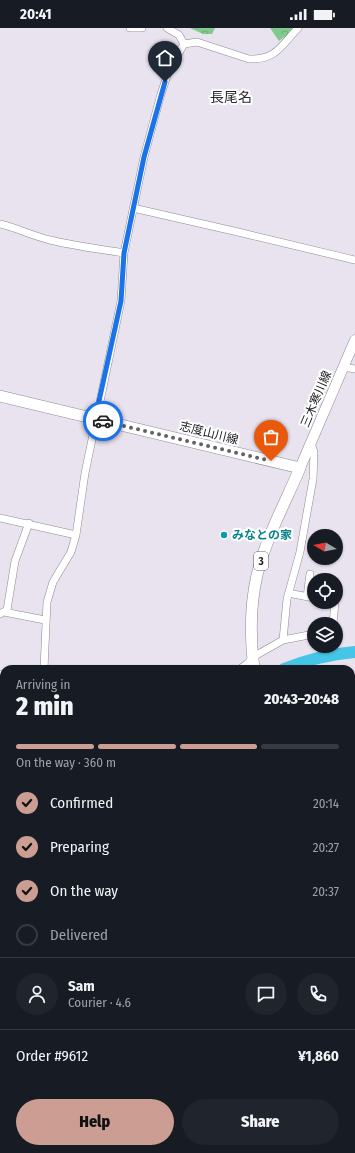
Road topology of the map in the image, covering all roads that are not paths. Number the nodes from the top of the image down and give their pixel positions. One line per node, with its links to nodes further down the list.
1 (130, 28): 2 (street)
2 (142, 28)
3 (167, 28): 5 (street)
4 (298, 28): 5 (street)
5 (184, 44): 6 (street)
6 (133, 208): 8 (street); 9 (street)
7 (0, 224): 8 (street)
8 (124, 253): 14 (street)
9 (355, 260)
10 (355, 340): 11 (main road, 三木寒川線)
11 (343, 367): 12 (street); 15 (main road, 三木寒川線)
12 (355, 369)
13 (0, 396): 14 (main road, 志度山川線)
14 (95, 419): 16 (main road, 志度山川線); 19 (street)
15 (311, 443): 16 (main road, 三木寒川線); 25 (street)
16 (300, 468): 26 (main road, 3)
17 (0, 518): 18 (street)
18 (29, 523): 19 (street); 22 (street)
19 (76, 535): 23 (street)
20 (293, 594): 21 (street)
21 (307, 596)
22 (2, 613): 23 (street)
23 (46, 620): 27 (street)
24 (307, 635): 25 (street)
25 (283, 640): 26 (street)
26 (253, 662)
27 (44, 665)

